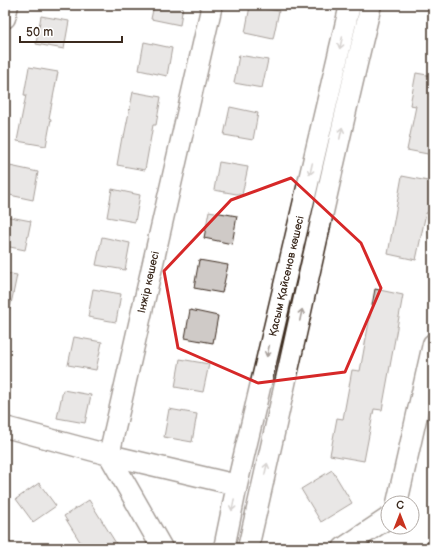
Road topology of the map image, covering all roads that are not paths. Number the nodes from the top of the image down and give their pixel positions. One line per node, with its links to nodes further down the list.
1 (8, 5): 5 (street)
2 (212, 5): 8 (street, Інжір көшесі)
3 (350, 5): 9 (street, Қасым Қайсенов көшесі, one-way to 9)
4 (371, 5): 14 (street, Қасым Қайсенов көшесі, one-way to 4)
5 (5, 18)
6 (433, 344): 10 (street)
7 (5, 427): 8 (street)
8 (108, 455): 9 (street); 12 (street)
9 (237, 485): 13 (street, Қасым Қайсенов көшесі, one-way to 13)
10 (399, 495)
11 (380, 523): 15 (street)
12 (162, 548)
13 (224, 548)
14 (248, 548)
15 (343, 548)

